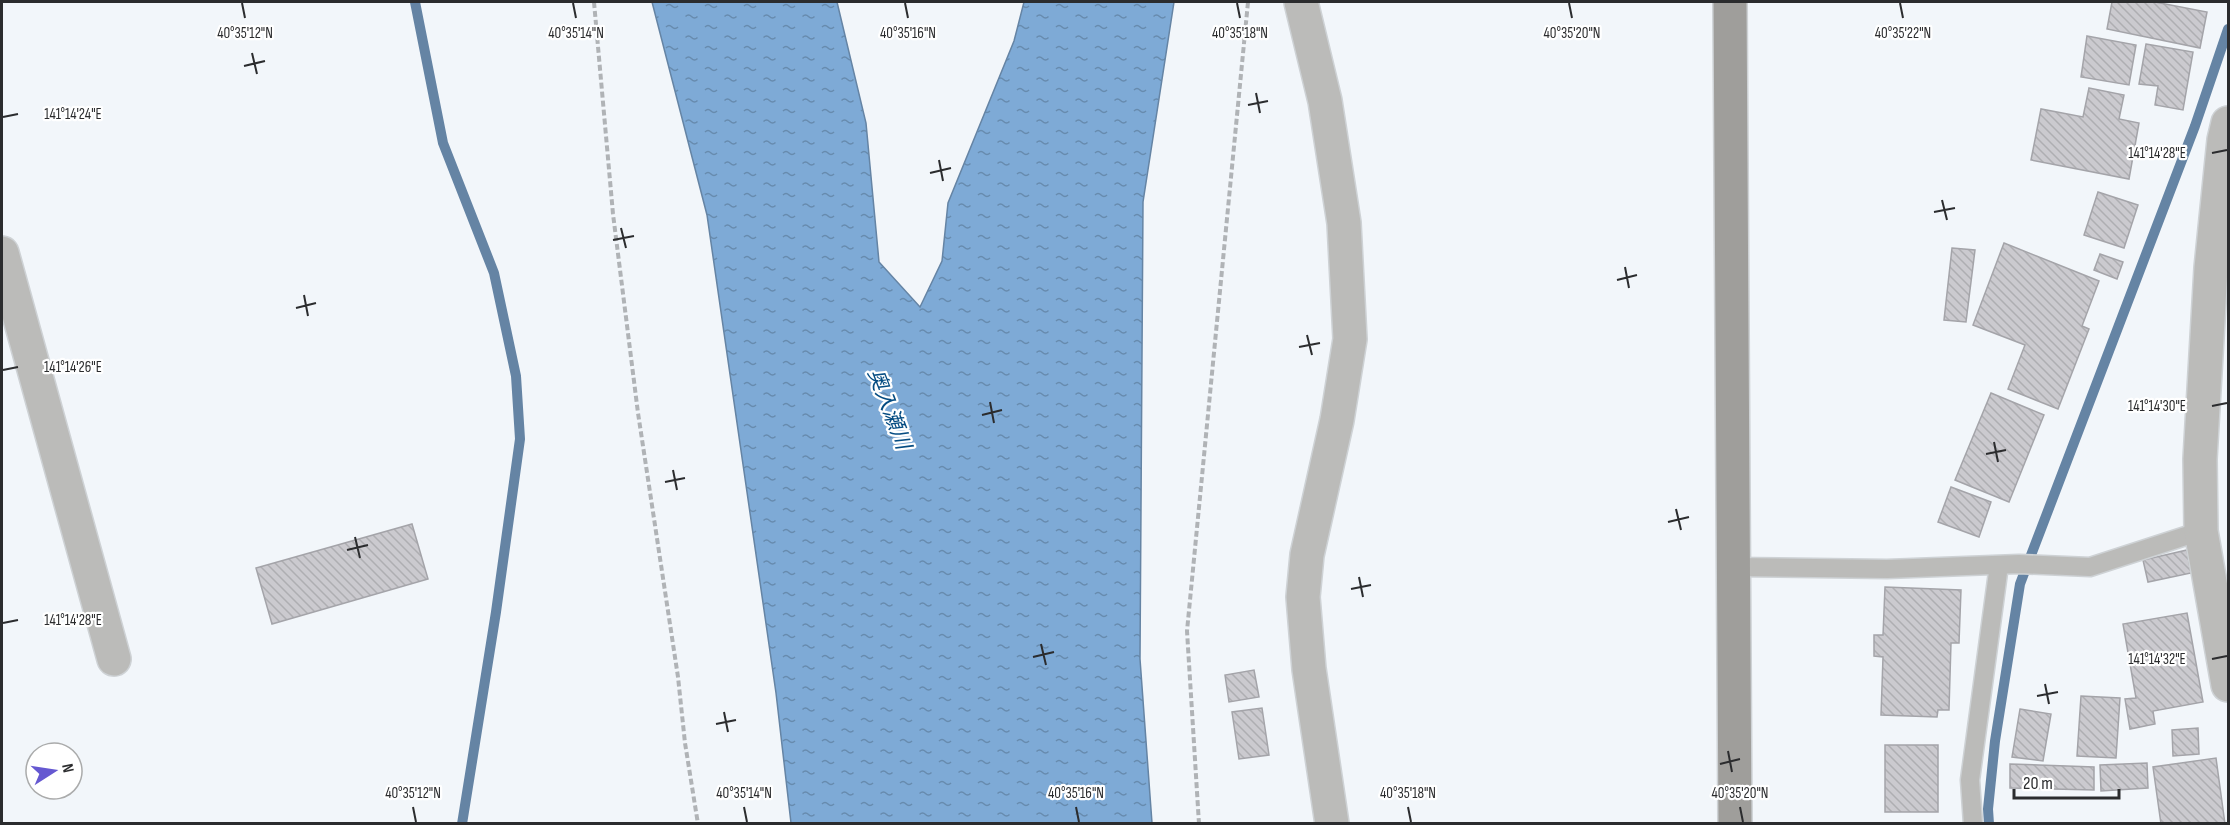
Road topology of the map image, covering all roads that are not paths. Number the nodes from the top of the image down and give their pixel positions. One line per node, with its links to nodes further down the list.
1 (1301, 2): 10 (street)
2 (1730, 2): 7 (street)
3 (2229, 123): 5 (street)
4 (2, 253): 8 (street)
5 (2201, 531): 6 (lane); 9 (street)
6 (1999, 565): 7 (lane); 12 (lane)
7 (1734, 567): 11 (street)
8 (114, 659)
9 (2229, 685)
10 (1332, 824)
11 (1735, 824)
12 (1973, 824)

